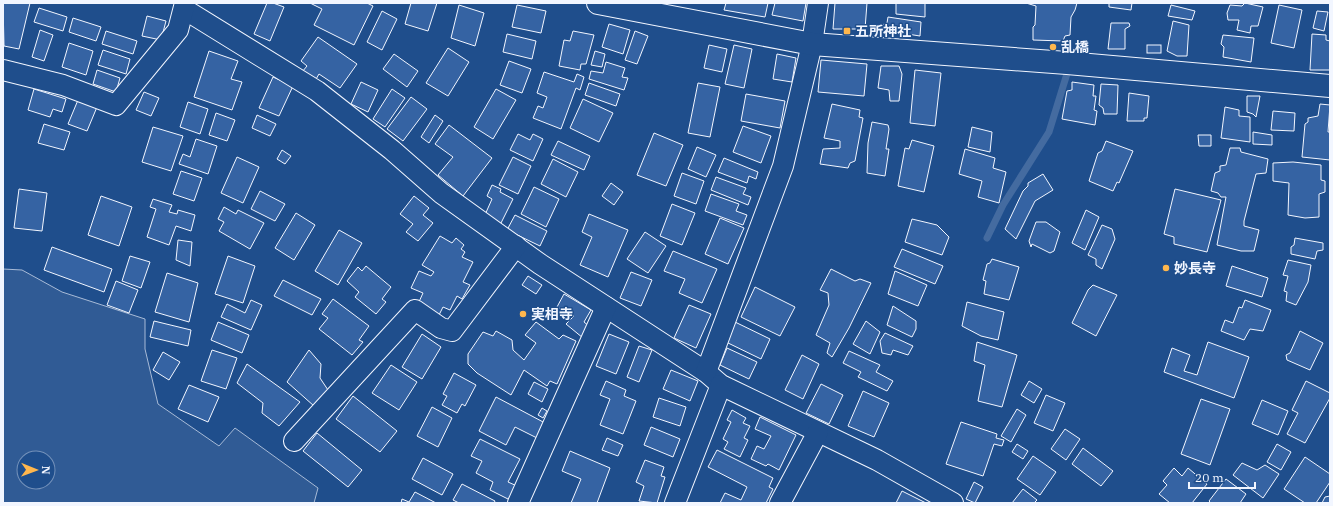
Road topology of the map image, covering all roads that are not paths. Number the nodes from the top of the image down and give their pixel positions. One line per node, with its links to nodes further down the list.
1 (598, 3): 4 (street)
2 (818, 3): 4 (street)
3 (184, 6): 5 (street); 7 (street)
4 (812, 44): 6 (street); 9 (street)
5 (3, 70)
6 (1330, 86)
7 (516, 246): 8 (street); 12 (street)
8 (606, 307): 9 (street); 13 (street)
9 (706, 372): 10 (street)
10 (721, 385): 11 (street); 14 (street)
11 (818, 432): 15 (street); 16 (street)
12 (294, 441)
13 (518, 503)
14 (675, 503)
15 (780, 503)
16 (953, 503)

